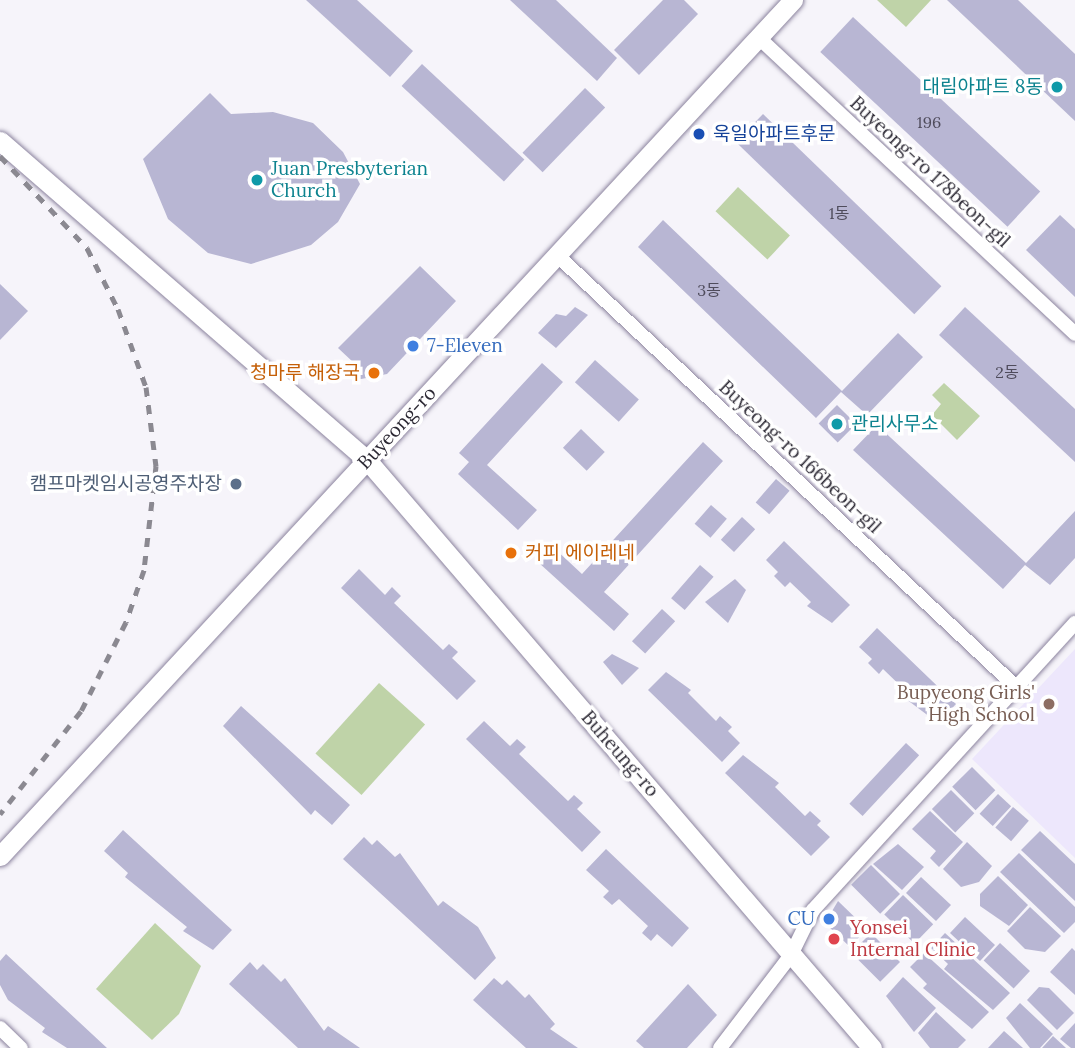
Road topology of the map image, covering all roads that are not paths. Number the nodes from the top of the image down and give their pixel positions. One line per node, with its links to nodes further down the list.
1 (793, 0): 2 (main road, Buyeong-ro)
2 (759, 38): 4 (main road, Buyeong-ro); 5 (street, Buyeong-ro 178beon-gil)
3 (0, 141): 6 (main road, Buheung-ro)
4 (557, 255): 6 (main road, Buyeong-ro); 8 (street, Buyeong-ro 166beon-gil)
5 (1075, 334)
6 (367, 460): 9 (main road, Buyeong-ro); 10 (main road, Buheung-ro)
7 (1075, 623): 8 (street)
8 (1016, 687): 10 (street)
9 (0, 856)
10 (791, 955): 13 (street); 14 (main road, Buheung-ro)
11 (0, 1028): 12 (street)
12 (21, 1048)
13 (720, 1048)
14 (872, 1048)

